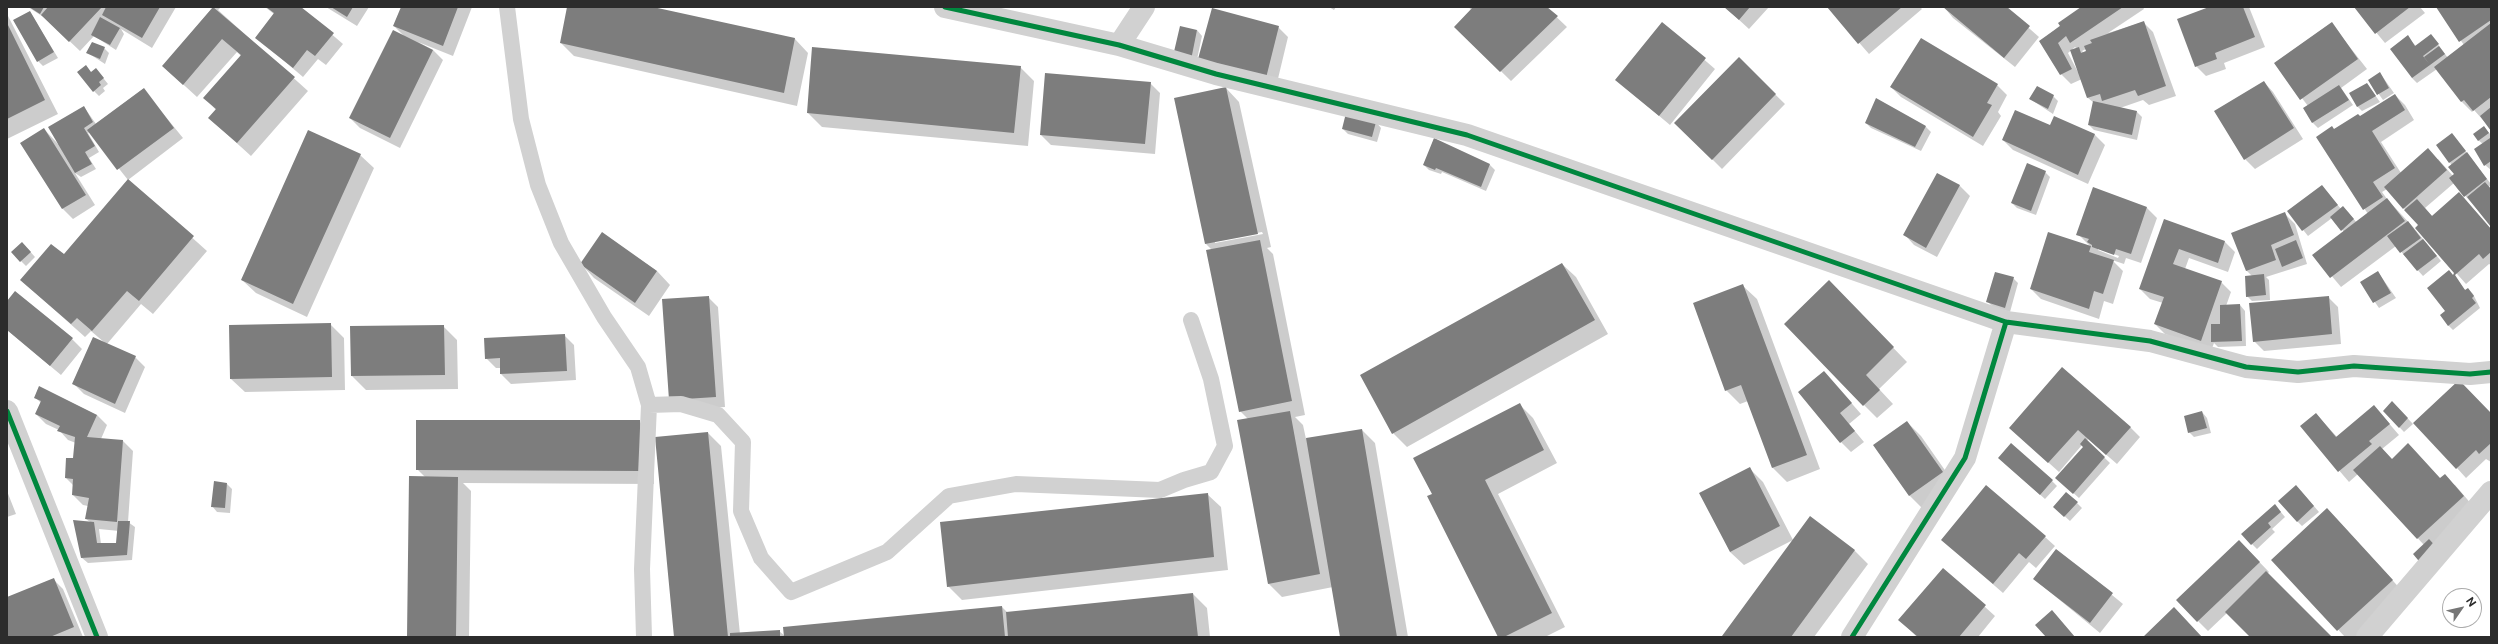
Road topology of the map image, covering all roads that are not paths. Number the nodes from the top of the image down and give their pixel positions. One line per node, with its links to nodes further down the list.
1 (507, 7): 8 (lane)
2 (945, 7): 4 (street)
3 (1144, 7): 4 (street)
4 (1119, 45): 6 (street)
5 (1191, 320): 8 (lane)
6 (2006, 322): 7 (street); 13 (street)
7 (2491, 372)
8 (649, 406): 12 (lane)
9 (7, 411): 11 (street)
10 (2491, 492): 14 (street)
11 (97, 637)
12 (644, 637)
13 (1852, 637)
14 (2367, 637)

